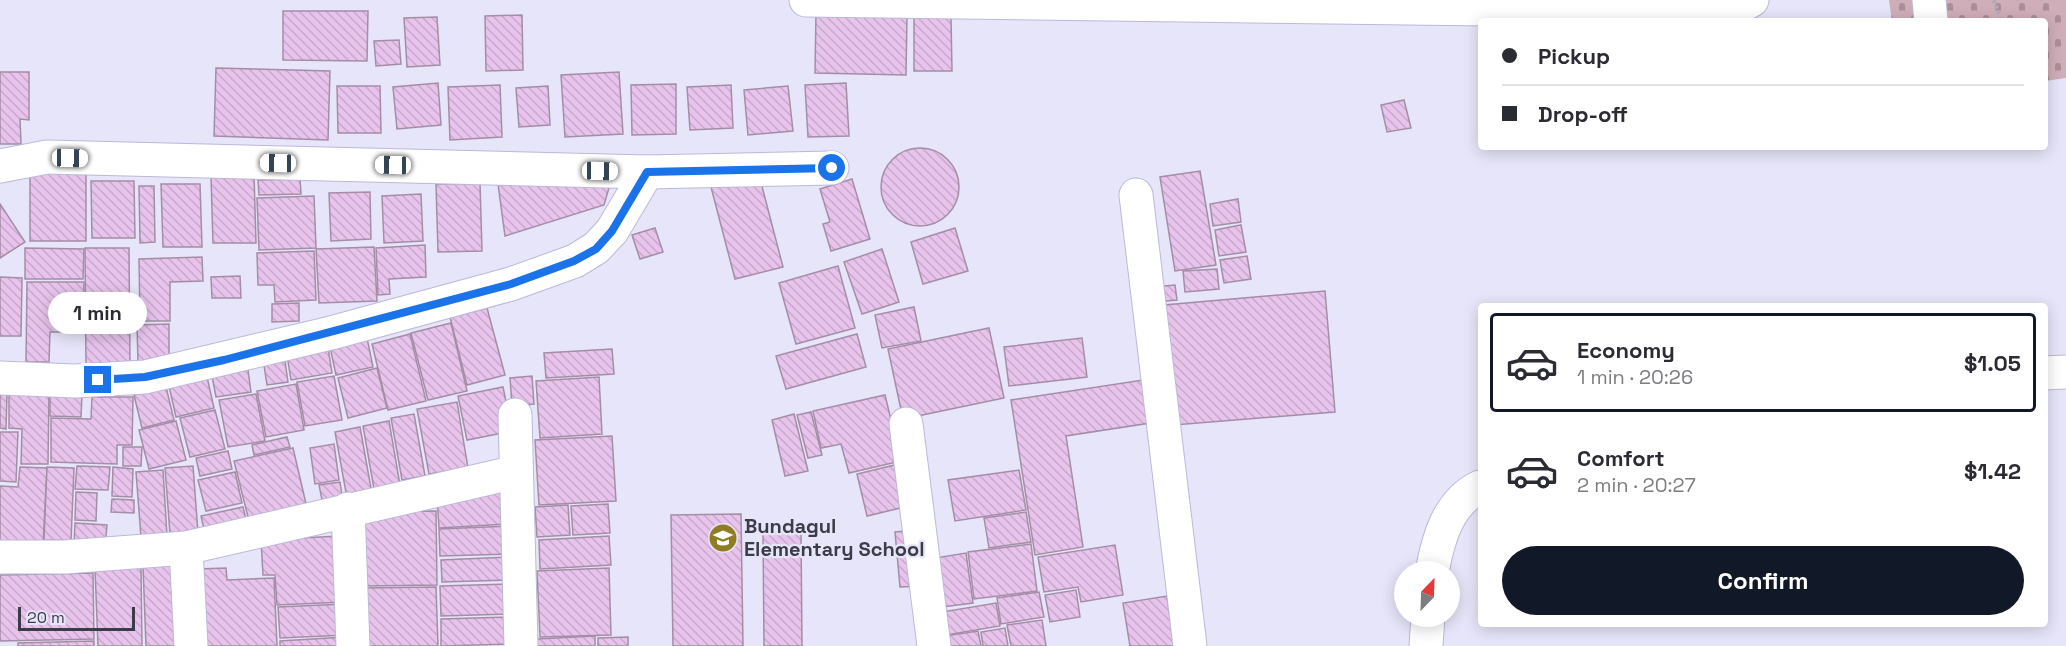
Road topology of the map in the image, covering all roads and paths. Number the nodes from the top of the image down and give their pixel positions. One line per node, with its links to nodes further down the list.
1 (806, 0): 5 (street)
2 (1752, 0): 5 (street)
3 (1929, 0): 6 (street)
4 (1994, 0): 7 (path)
5 (957, 1)
6 (1931, 18)
7 (2000, 18)
8 (0, 166): 10 (street)
9 (832, 168): 10 (street)
10 (647, 172): 14 (street)
11 (1136, 195): 28 (street)
12 (2066, 372): 13 (street)
13 (2048, 373)
14 (0, 378)
15 (515, 415): 17 (street)
16 (906, 424): 27 (street)
17 (516, 472): 19 (street); 26 (street)
18 (1478, 488): 22 (street)
19 (348, 509): 20 (street); 25 (street)
20 (186, 549): 21 (street); 24 (street)
21 (0, 557)
22 (1434, 561)
23 (1427, 627): 29 (street)
24 (191, 646)
25 (353, 646)
26 (521, 646)
27 (934, 646)
28 (1190, 646)
29 (1426, 646)

